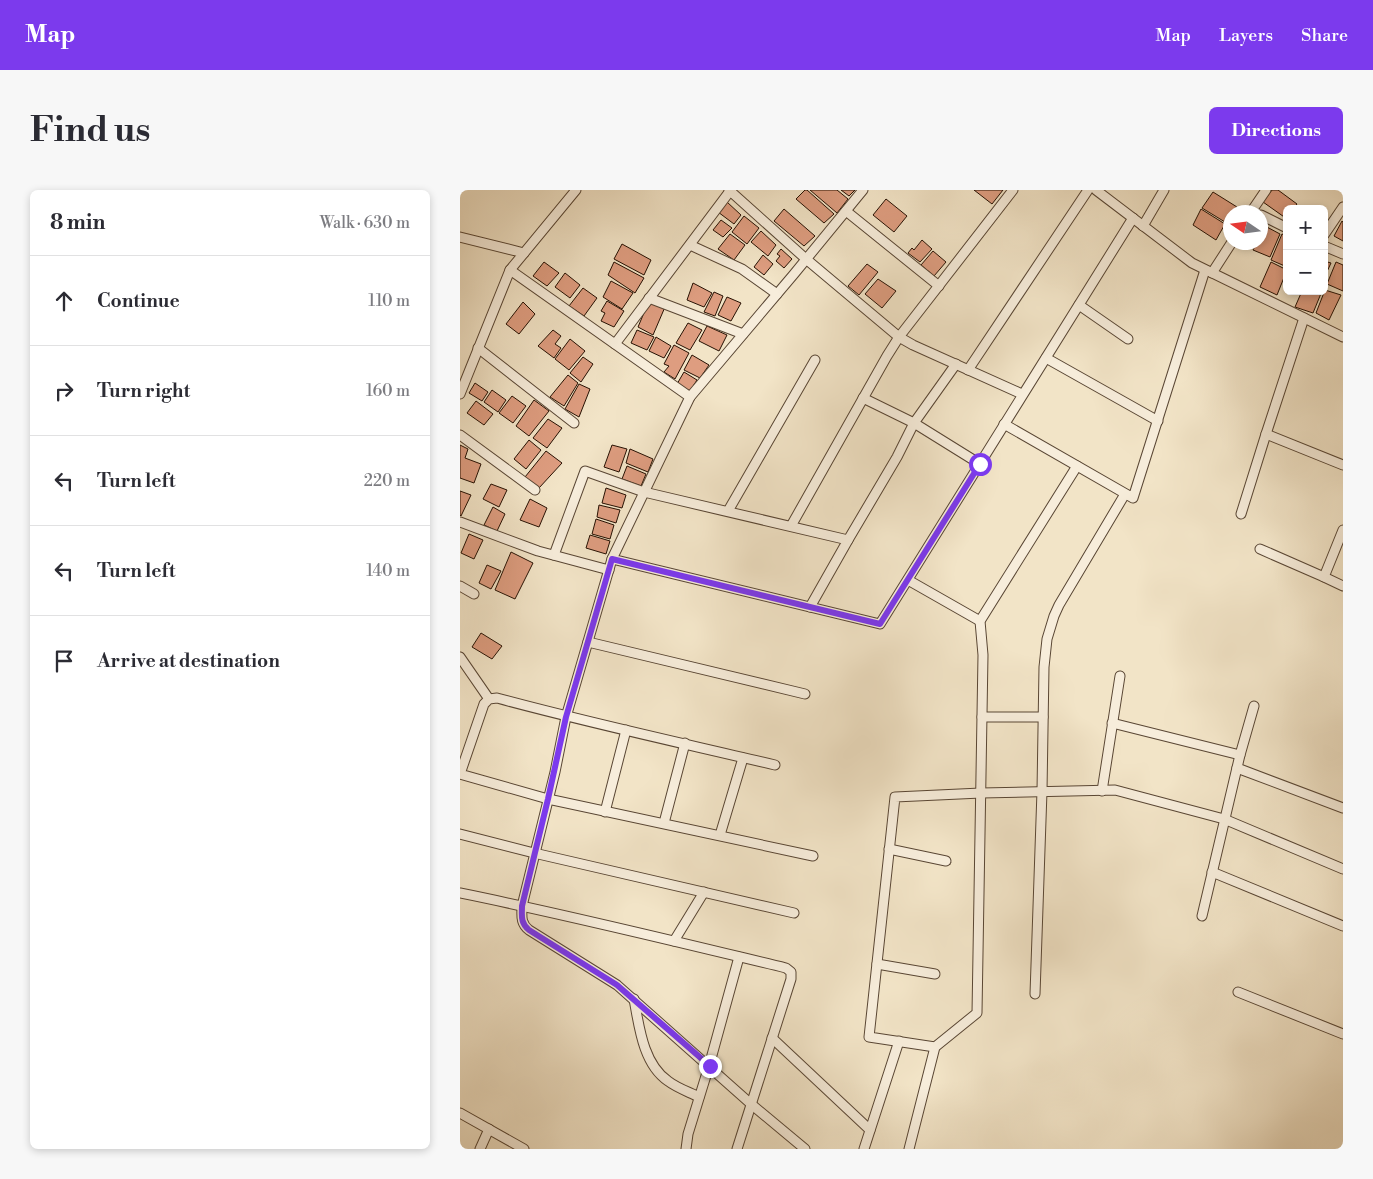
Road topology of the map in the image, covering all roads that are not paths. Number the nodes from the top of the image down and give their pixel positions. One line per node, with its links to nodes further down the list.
1 (576, 190): 21 (street)
2 (730, 190): 18 (street); 23 (street)
3 (863, 190): 11 (street)
4 (1013, 190): 26 (street)
5 (1088, 190): 40 (street)
6 (1096, 190): 12 (street)
7 (1164, 190): 14 (street)
8 (1266, 190): 9 (street)
9 (1258, 205)
10 (1343, 207): 16 (street)
11 (846, 211): 23 (street); 26 (street)
12 (1133, 218): 14 (street); 29 (street)
13 (1268, 219): 15 (street)
14 (1143, 226): 25 (street)
15 (1283, 226)
16 (1328, 228)
17 (460, 237): 21 (street)
18 (690, 245): 27 (street); 28 (street)
19 (1328, 248): 22 (street)
20 (1225, 250): 25 (street)
21 (524, 253): 24 (street)
22 (1343, 254)
23 (806, 259): 27 (street); 32 (street)
24 (510, 270): 35 (street); 36 (street)
25 (1208, 271): 30 (street); 45 (street)
26 (939, 286): 32 (street)
27 (776, 294): 31 (street)
28 (649, 298): 31 (street); 35 (street)
29 (1079, 305): 34 (street); 37 (street)
30 (1304, 318): 33 (street); 49 (street)
31 (743, 334): 43 (street)
32 (899, 336): 39 (street); 44 (street)
33 (1343, 337)
34 (1128, 339)
35 (614, 344): 43 (street)
36 (478, 348): 41 (street); 46 (street)
37 (1046, 358): 42 (street); 45 (street)
38 (815, 360): 57 (street)
39 (956, 364): 40 (street); 47 (street)
40 (968, 370): 42 (street)
41 (460, 394)
42 (1022, 394): 48 (street)
43 (690, 396): 55 (street)
44 (863, 398): 47 (street); 60 (street)
45 (1158, 421): 56 (street)
46 (574, 423)
47 (914, 423): 51 (street); 62 (street)
48 (1004, 424): 51 (street); 53 (street)
49 (1266, 434): 52 (street); 58 (street)
50 (460, 435): 54 (street)
51 (980, 464): 68 (street)
52 (1343, 465)
53 (1077, 466): 56 (street); 73 (street)
54 (535, 490)
55 (644, 492): 57 (street); 64 (street); 65 (street)
56 (1125, 494): 82 (street)
57 (728, 511): 60 (street)
58 (1241, 514)
59 (460, 522): 64 (street)
60 (791, 526): 62 (street)
61 (1343, 530): 67 (street)
62 (848, 540): 72 (street)
63 (1260, 549): 67 (street)
64 (554, 555): 66 (street)
65 (612, 559): 66 (street); 72 (street)
66 (609, 570): 74 (street)
67 (1324, 577): 70 (street)
68 (908, 580): 72 (street); 73 (street)
69 (460, 586): 71 (street)
70 (1343, 586)
71 (474, 594)
72 (810, 607)
73 (980, 621): 81 (street)
74 (588, 642): 77 (street); 80 (street)
75 (460, 657): 78 (street)
76 (1120, 676): 83 (street)
77 (805, 694)
78 (489, 699): 80 (street); 93 (street)
79 (1254, 706): 86 (street)
80 (566, 717): 84 (street); 93 (street)
81 (982, 717): 82 (street); 91 (street)
82 (1043, 718): 92 (street)
83 (1112, 723): 86 (street); 90 (street)
84 (626, 730): 85 (street); 95 (street)
85 (685, 743): 87 (street); 97 (street)
86 (1240, 755): 89 (street)
87 (743, 758): 88 (street); 99 (street)
88 (775, 765)
89 (1237, 768): 94 (street); 96 (street)
90 (1102, 790): 92 (street); 96 (street)
91 (981, 792): 92 (street); 100 (street); 122 (street)
92 (1042, 792): 117 (street)
93 (548, 799): 95 (street); 101 (street)
94 (1343, 808)
95 (605, 812): 97 (street)
96 (1224, 819): 104 (street); 105 (street)
97 (664, 823): 99 (street)
98 (460, 834): 101 (street)
99 (720, 835): 102 (street)
100 (889, 849): 103 (street); 114 (street)
101 (534, 853): 106 (street); 108 (street)
102 (813, 856)
103 (946, 861)
104 (1343, 869)
105 (1212, 872): 110 (street); 111 (street)
106 (704, 892): 109 (street); 112 (street)
107 (460, 893): 108 (street)
108 (522, 906): 112 (street); 118 (street)
109 (794, 913)
110 (1202, 916)
111 (1343, 926)
112 (674, 941): 113 (street)
113 (739, 957): 120 (street); 123 (street)
114 (877, 964): 115 (street); 121 (street)
115 (935, 974)
116 (1238, 992): 119 (street)
117 (1035, 994)
118 (634, 999): 123 (street); 124 (street)
119 (1343, 1034)
120 (772, 1038): 125 (street); 128 (street)
121 (900, 1042): 122 (street); 128 (street)
122 (935, 1047): 135 (street)
123 (710, 1066): 124 (street); 125 (street)
124 (700, 1097): 131 (street)
125 (751, 1104): 132 (street); 133 (street)
126 (460, 1113): 127 (street)
127 (489, 1129): 129 (street); 130 (street)
128 (870, 1130): 134 (street)
129 (480, 1149)
130 (524, 1149)
131 (686, 1149)
132 (737, 1149)
133 (805, 1149)
134 (864, 1149)
135 (909, 1149)

